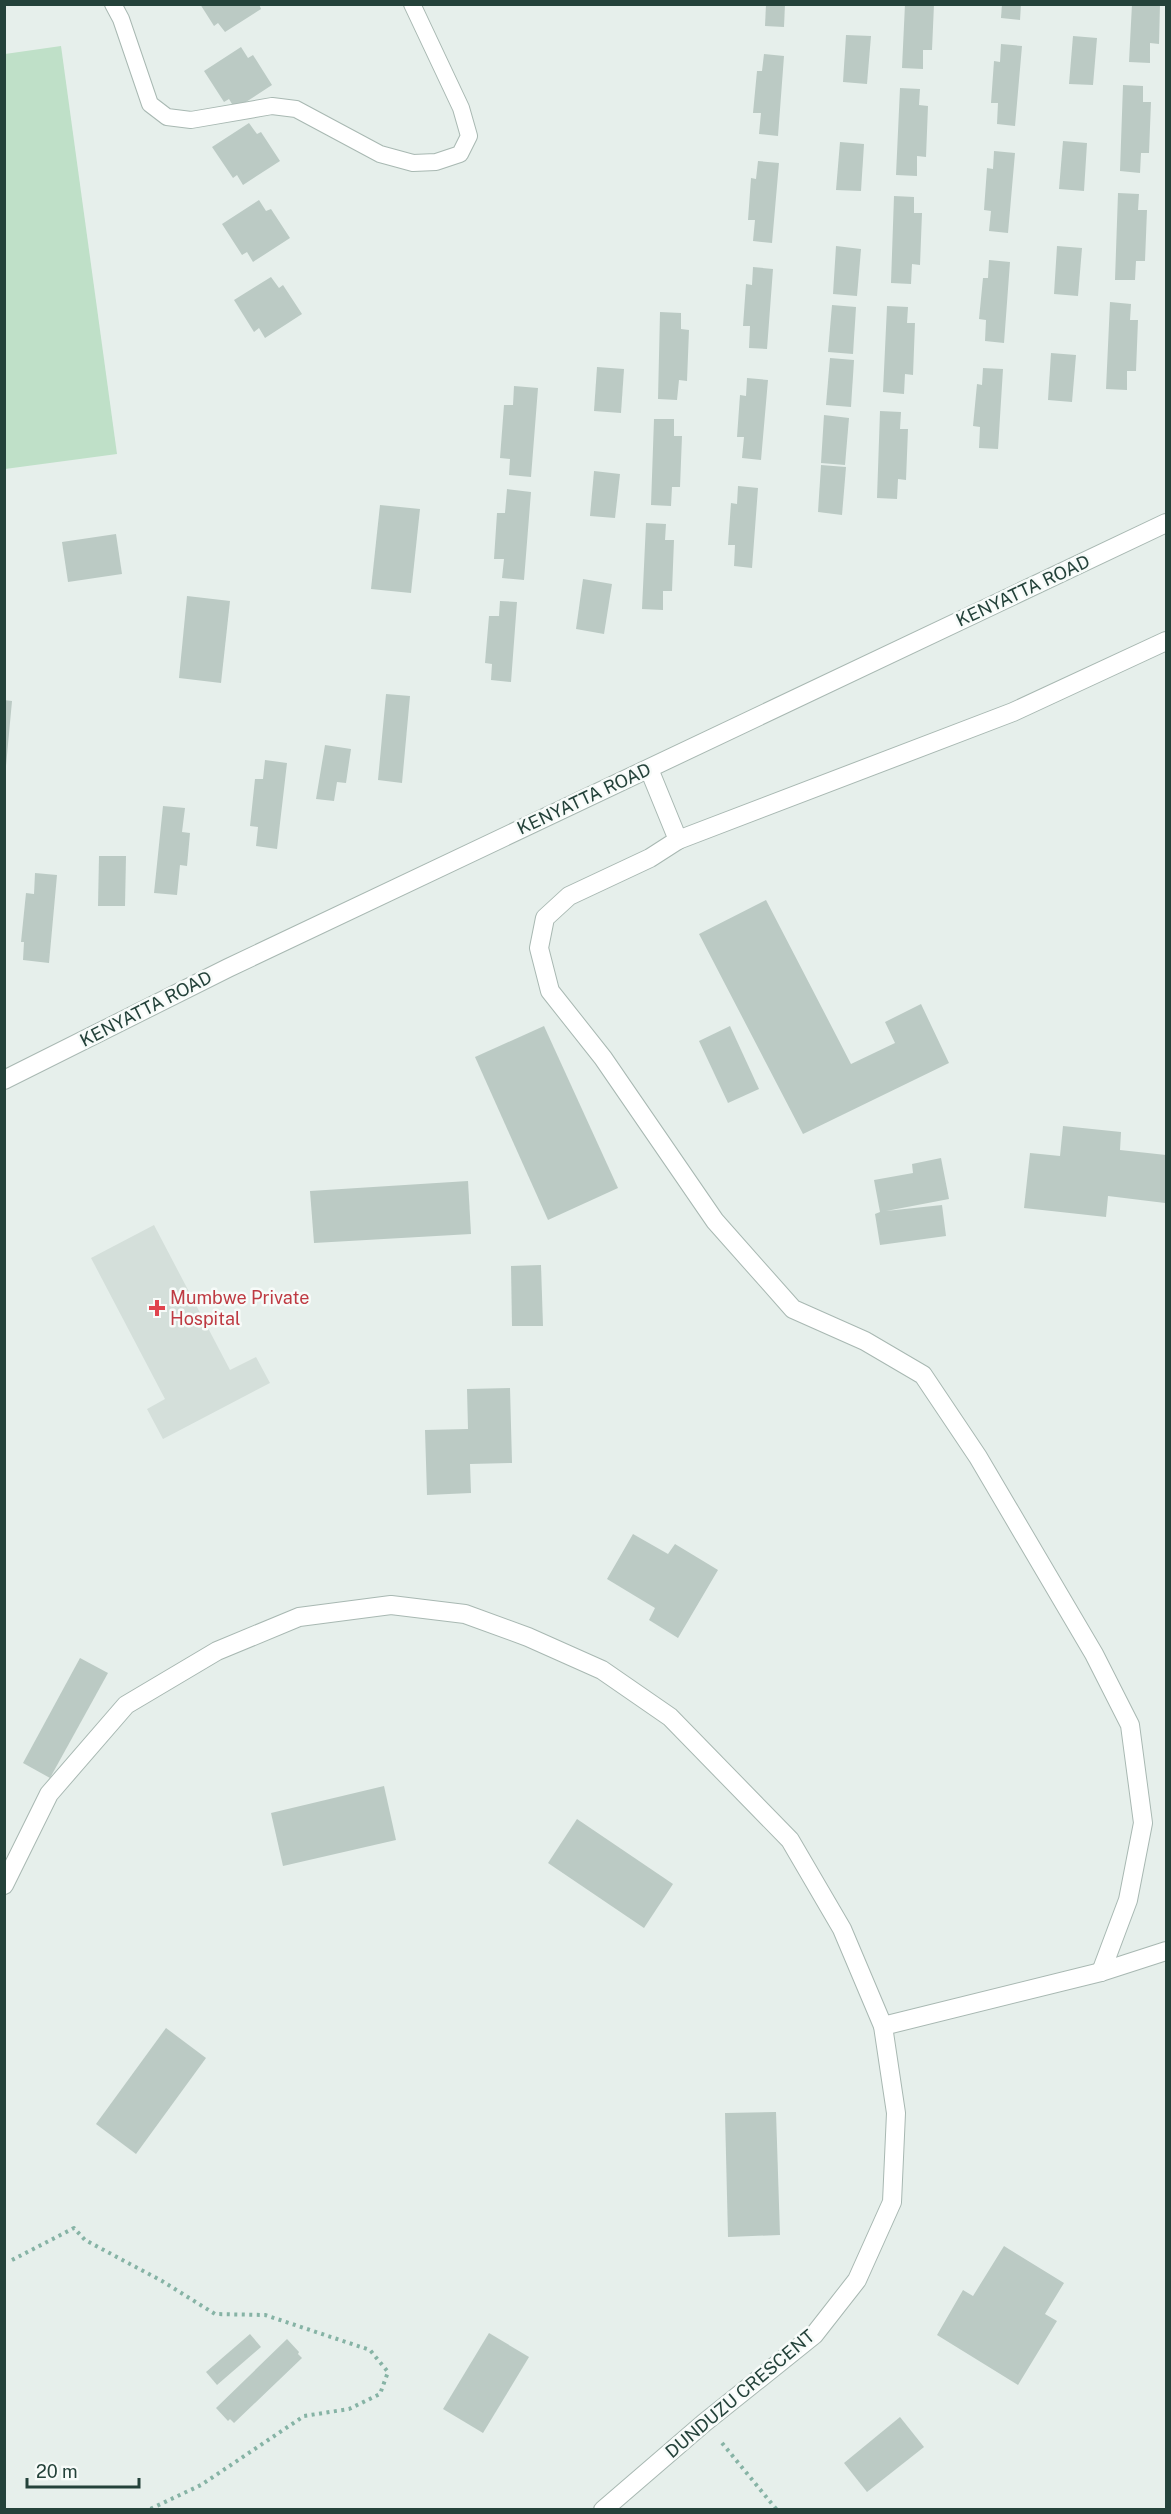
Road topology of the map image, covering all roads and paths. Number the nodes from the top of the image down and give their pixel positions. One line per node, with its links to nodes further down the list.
1 (113, 4): 2 (lane)
2 (412, 4)
3 (1167, 523): 5 (street, KENYATTA ROAD)
4 (1167, 640): 6 (street)
5 (649, 769): 6 (street); 7 (street, KENYATTA ROAD)
6 (678, 840): 10 (street)
7 (4, 1080)
8 (4, 1885): 11 (street, DUNDUZU CRESCENT)
9 (1167, 1951): 10 (street)
10 (1101, 1972): 11 (street)
11 (883, 2026): 13 (street, DUNDUZU CRESCENT)
12 (12, 2260): 14 (path)
13 (704, 2422): 15 (street, DUNDUZU CRESCENT); 16 (path)
14 (148, 2510)
15 (603, 2510)
16 (777, 2510)

